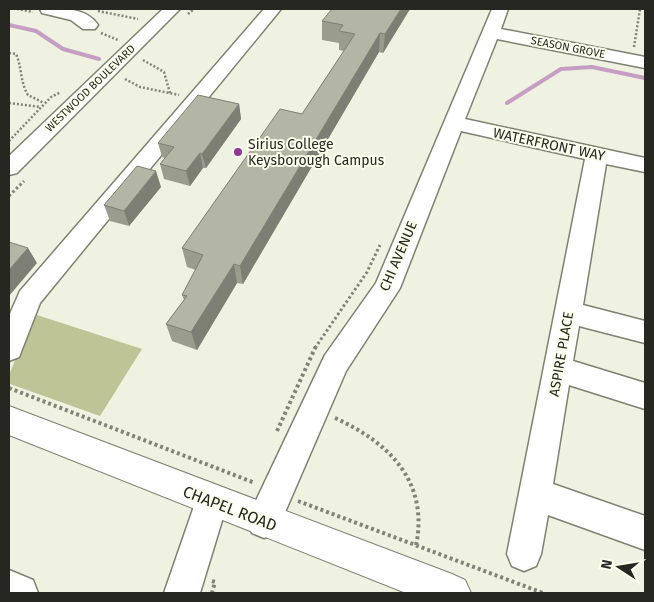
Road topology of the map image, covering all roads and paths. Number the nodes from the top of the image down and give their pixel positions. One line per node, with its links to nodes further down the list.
1 (48, 9): 5 (street)
2 (172, 9): 20 (street, WESTWOOD BOULEVARD)
3 (273, 9): 24 (street)
4 (500, 9): 7 (street, CHI AVENUE)
5 (92, 18): 6 (path)
6 (138, 19)
7 (490, 32): 10 (street, SEASON GROVE); 17 (street, CHI AVENUE)
8 (9, 53): 15 (path)
9 (143, 60): 12 (path)
10 (645, 62)
11 (125, 79): 12 (path)
12 (170, 93): 13 (path)
13 (185, 96)
14 (9, 103): 16 (path)
15 (45, 103)
16 (41, 107)
17 (452, 123): 18 (street, WATERFRONT WAY); 34 (street, CHI AVENUE)
18 (597, 155): 19 (street, WATERFRONT WAY); 22 (street, ASPIRE PLACE)
19 (645, 165)
20 (9, 168)
21 (382, 242): 29 (path)
22 (568, 312): 23 (street); 25 (street, ASPIRE PLACE)
23 (645, 332)
24 (9, 349)
25 (558, 369): 26 (street); 32 (street, ASPIRE PLACE)
26 (645, 396)
27 (328, 415): 36 (path)
28 (9, 420): 33 (main road, CHAPEL ROAD)
29 (273, 440)
30 (258, 474): 31 (path)
31 (254, 483)
32 (535, 494): 35 (street); 37 (street, ASPIRE PLACE)
33 (212, 501): 34 (main road, CHAPEL ROAD); 40 (street)
34 (264, 521): 41 (main road, CHAPEL ROAD)
35 (645, 533)
36 (416, 546)
37 (524, 554)
38 (9, 588): 39 (street)
39 (20, 593)
40 (182, 593)
41 (452, 593)

